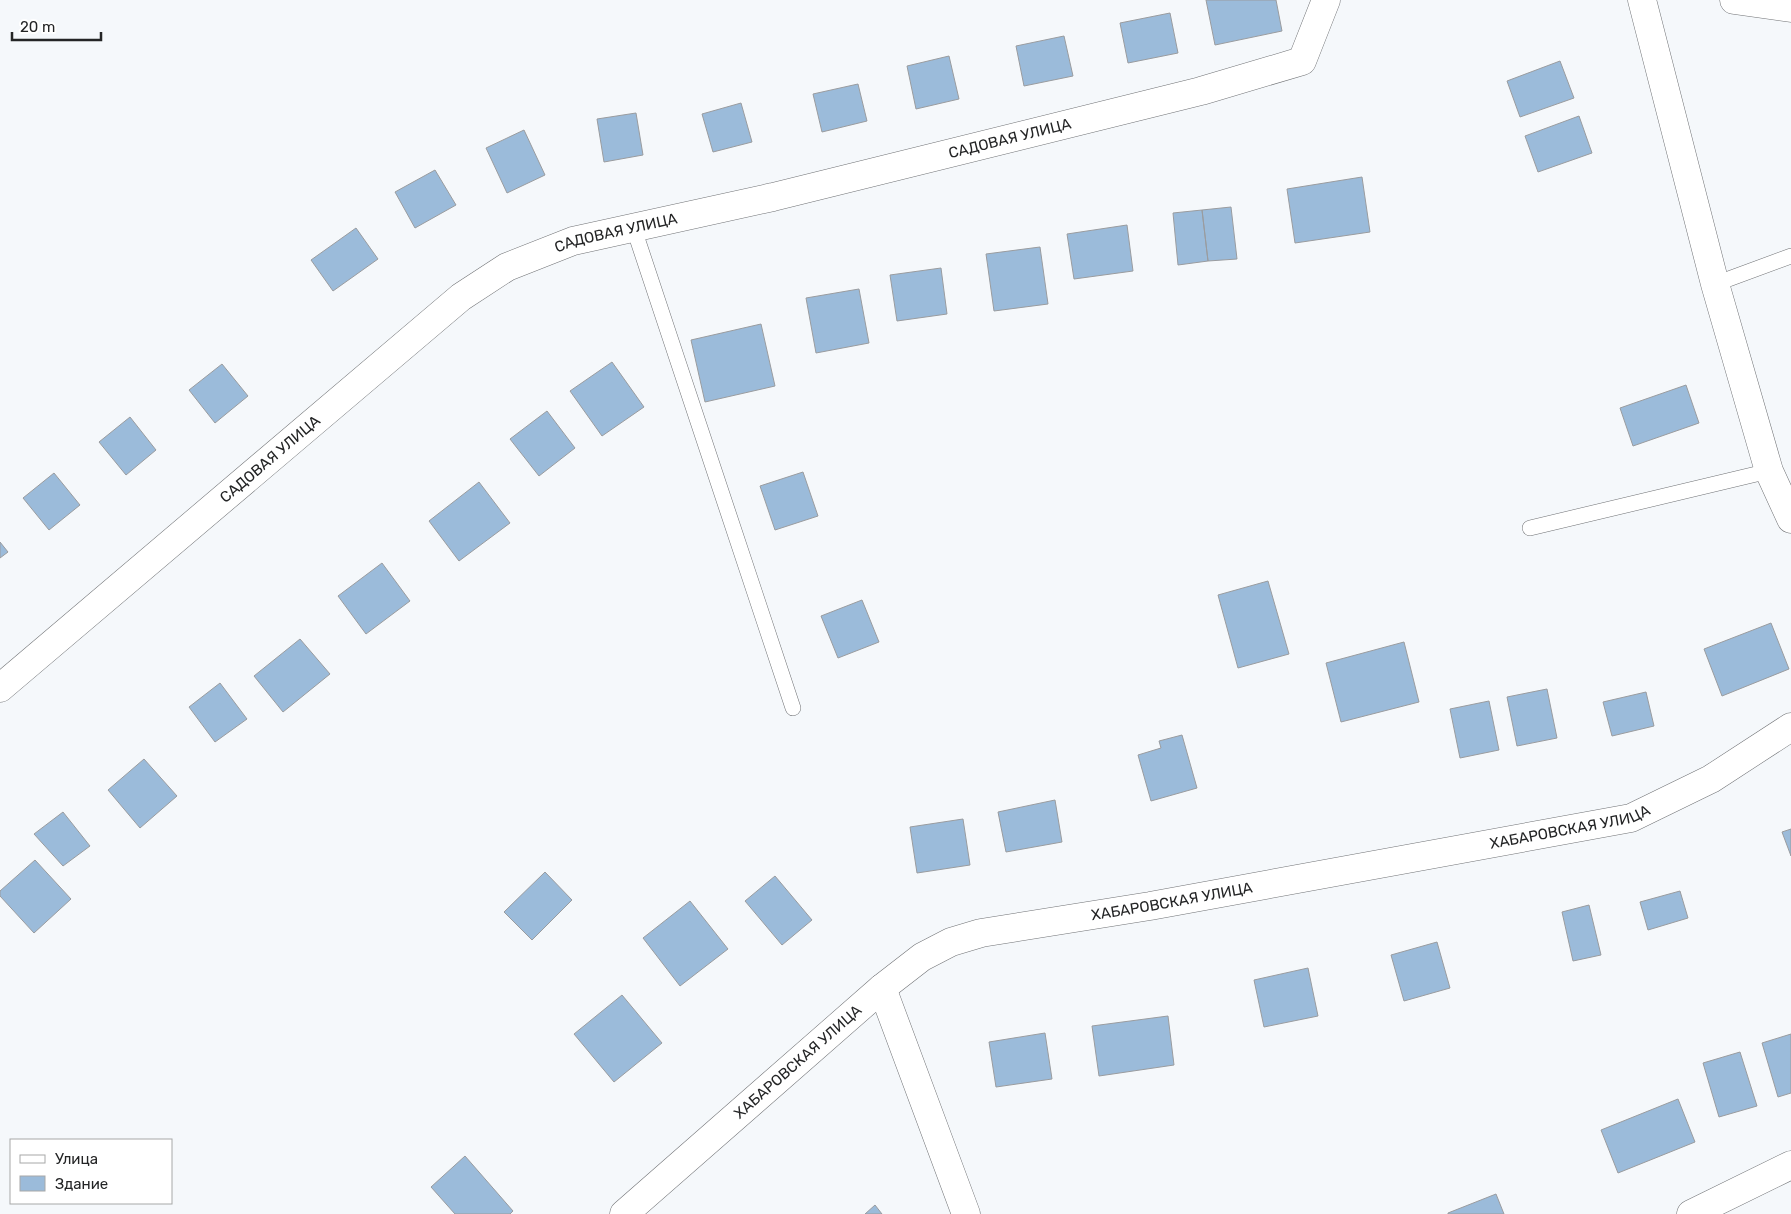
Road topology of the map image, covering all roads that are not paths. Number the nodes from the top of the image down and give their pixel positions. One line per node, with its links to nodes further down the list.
1 (1326, 0): 5 (street, САДОВАЯ УЛИЦА)
2 (1642, 0): 7 (street)
3 (1734, 0): 4 (street)
4 (1791, 8)
5 (633, 226): 11 (street, САДОВАЯ УЛИЦА); 12 (lane)
6 (1791, 256): 7 (lane)
7 (1715, 284): 8 (street)
8 (1769, 471): 9 (street); 10 (lane)
9 (1791, 519)
10 (1530, 528)
11 (0, 688)
12 (793, 708)
13 (1791, 726): 14 (street, ХАБАРОВСКАЯ УЛИЦА)
14 (882, 988): 16 (street, ХАБАРОВСКАЯ УЛИЦА); 17 (street)
15 (1791, 1165): 18 (street)
16 (624, 1214)
17 (966, 1214)
18 (1691, 1214)

